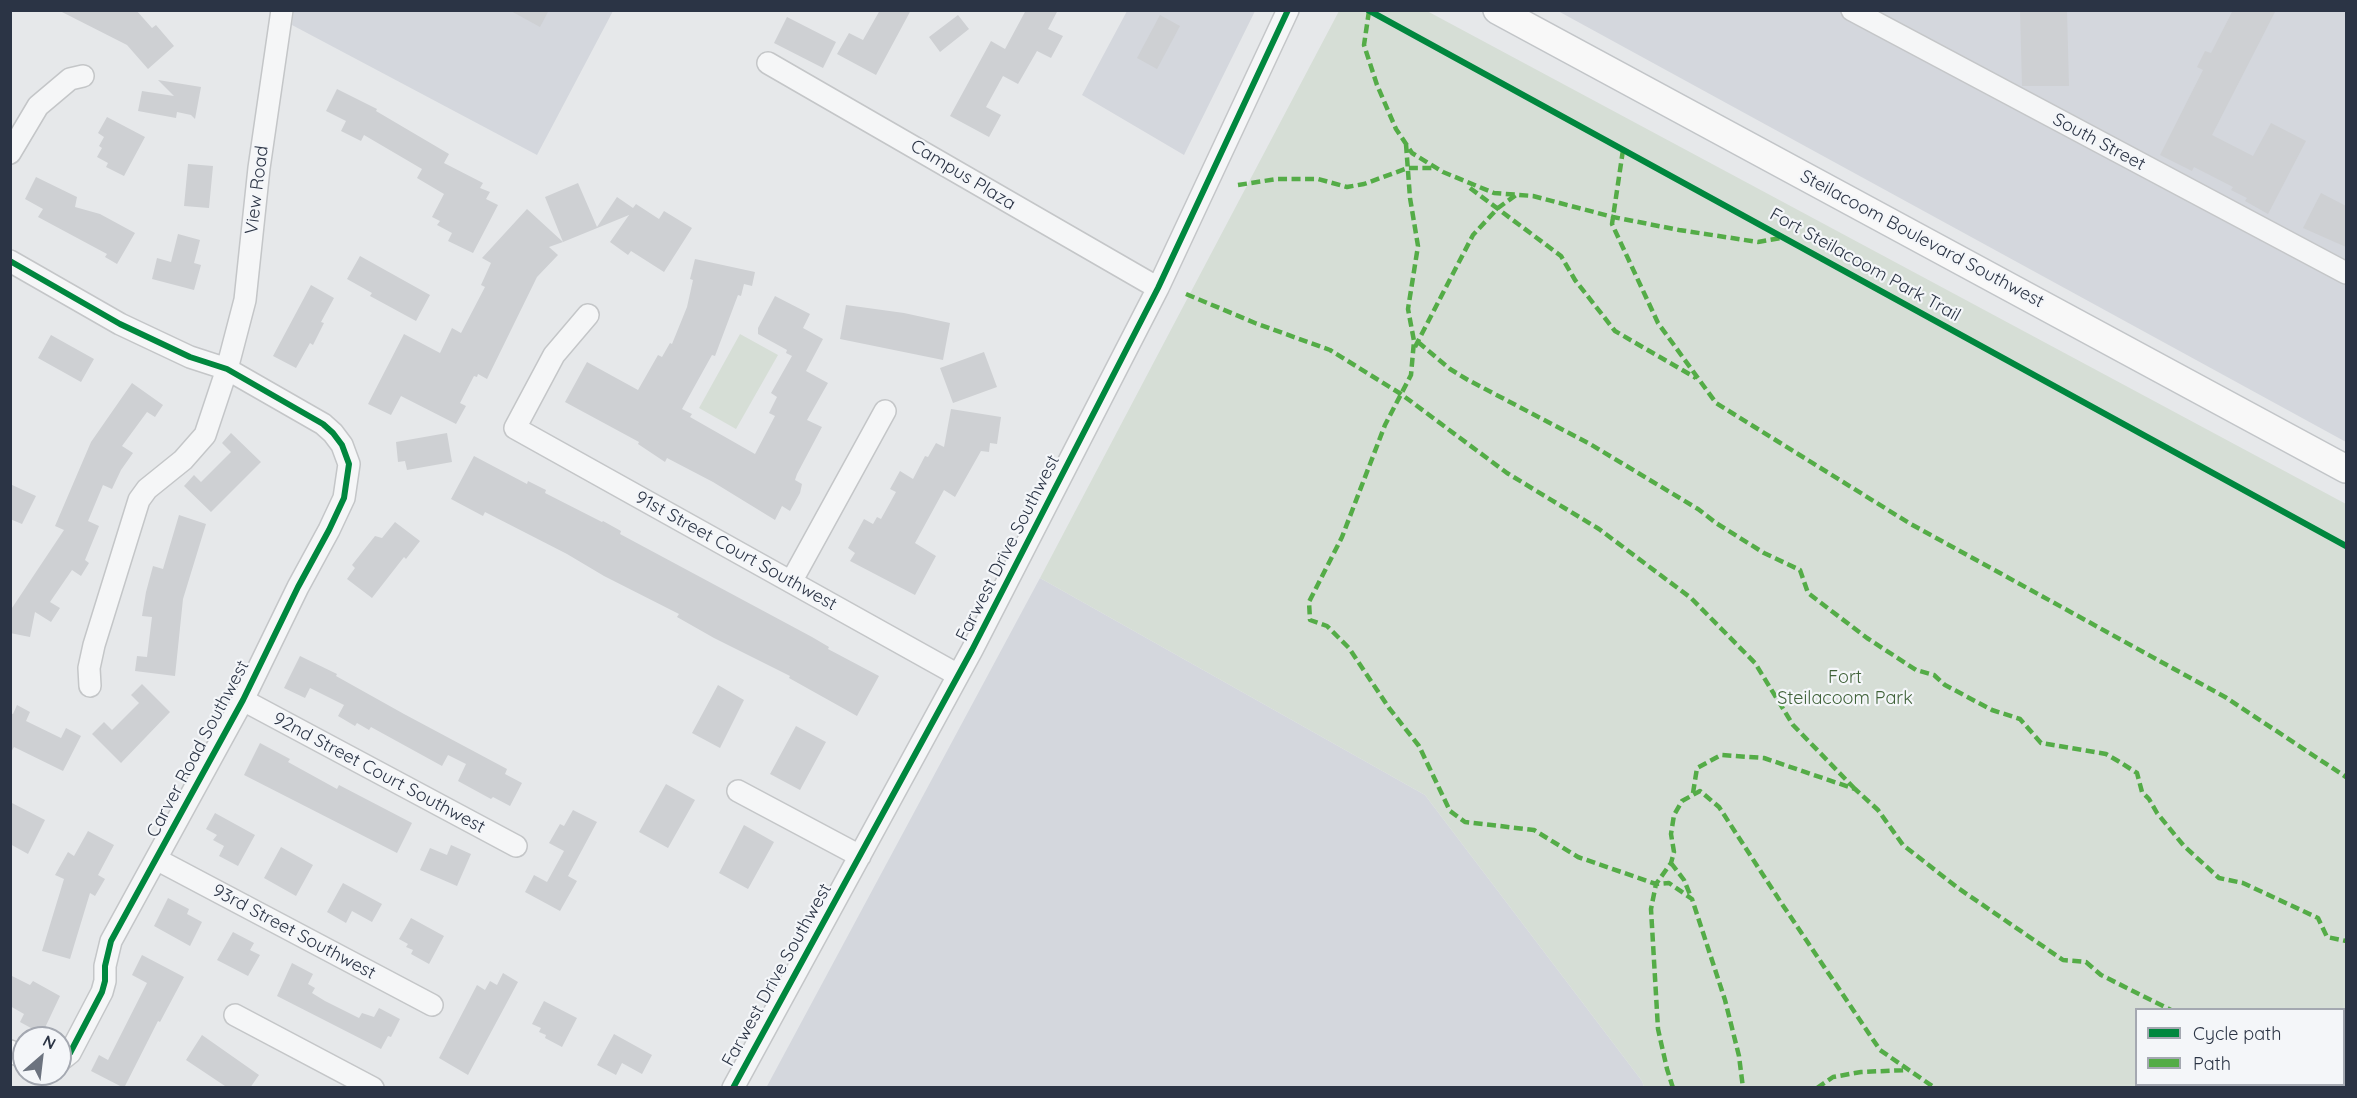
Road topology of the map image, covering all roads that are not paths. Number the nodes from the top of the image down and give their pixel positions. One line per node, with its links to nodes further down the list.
1 (282, 10): 12 (street, View Road)
2 (1288, 10): 10 (street, Farwest Drive Southwest)
3 (1497, 10): 14 (main road, Steilacoom Boulevard Southwest)
4 (1852, 10): 9 (street, South Street)
5 (768, 63): 10 (street, Campus Plaza)
6 (83, 76): 7 (street)
7 (10, 153)
8 (10, 261): 12 (street)
9 (2346, 273)
10 (1158, 288): 16 (street, Farwest Drive Southwest)
11 (588, 315): 15 (street, 91st Street Court Southwest)
12 (227, 369): 17 (street, View Road); 18 (street, Carver Road Southwest)
13 (885, 411): 15 (street)
14 (2346, 469)
15 (791, 582): 16 (street, 91st Street Court Southwest)
16 (958, 675): 21 (street, Farwest Drive Southwest)
17 (90, 686)
18 (243, 700): 20 (street, 92nd Street Court Southwest); 22 (street, Carver Road Southwest)
19 (738, 791): 21 (street)
20 (516, 846)
21 (860, 856): 27 (street, Farwest Drive Southwest)
22 (156, 859): 23 (street, 93rd Street Southwest); 25 (street, Carver Road Southwest)
23 (432, 1005)
24 (235, 1015): 26 (street)
25 (72, 1049)
26 (373, 1088)
27 (733, 1088)

